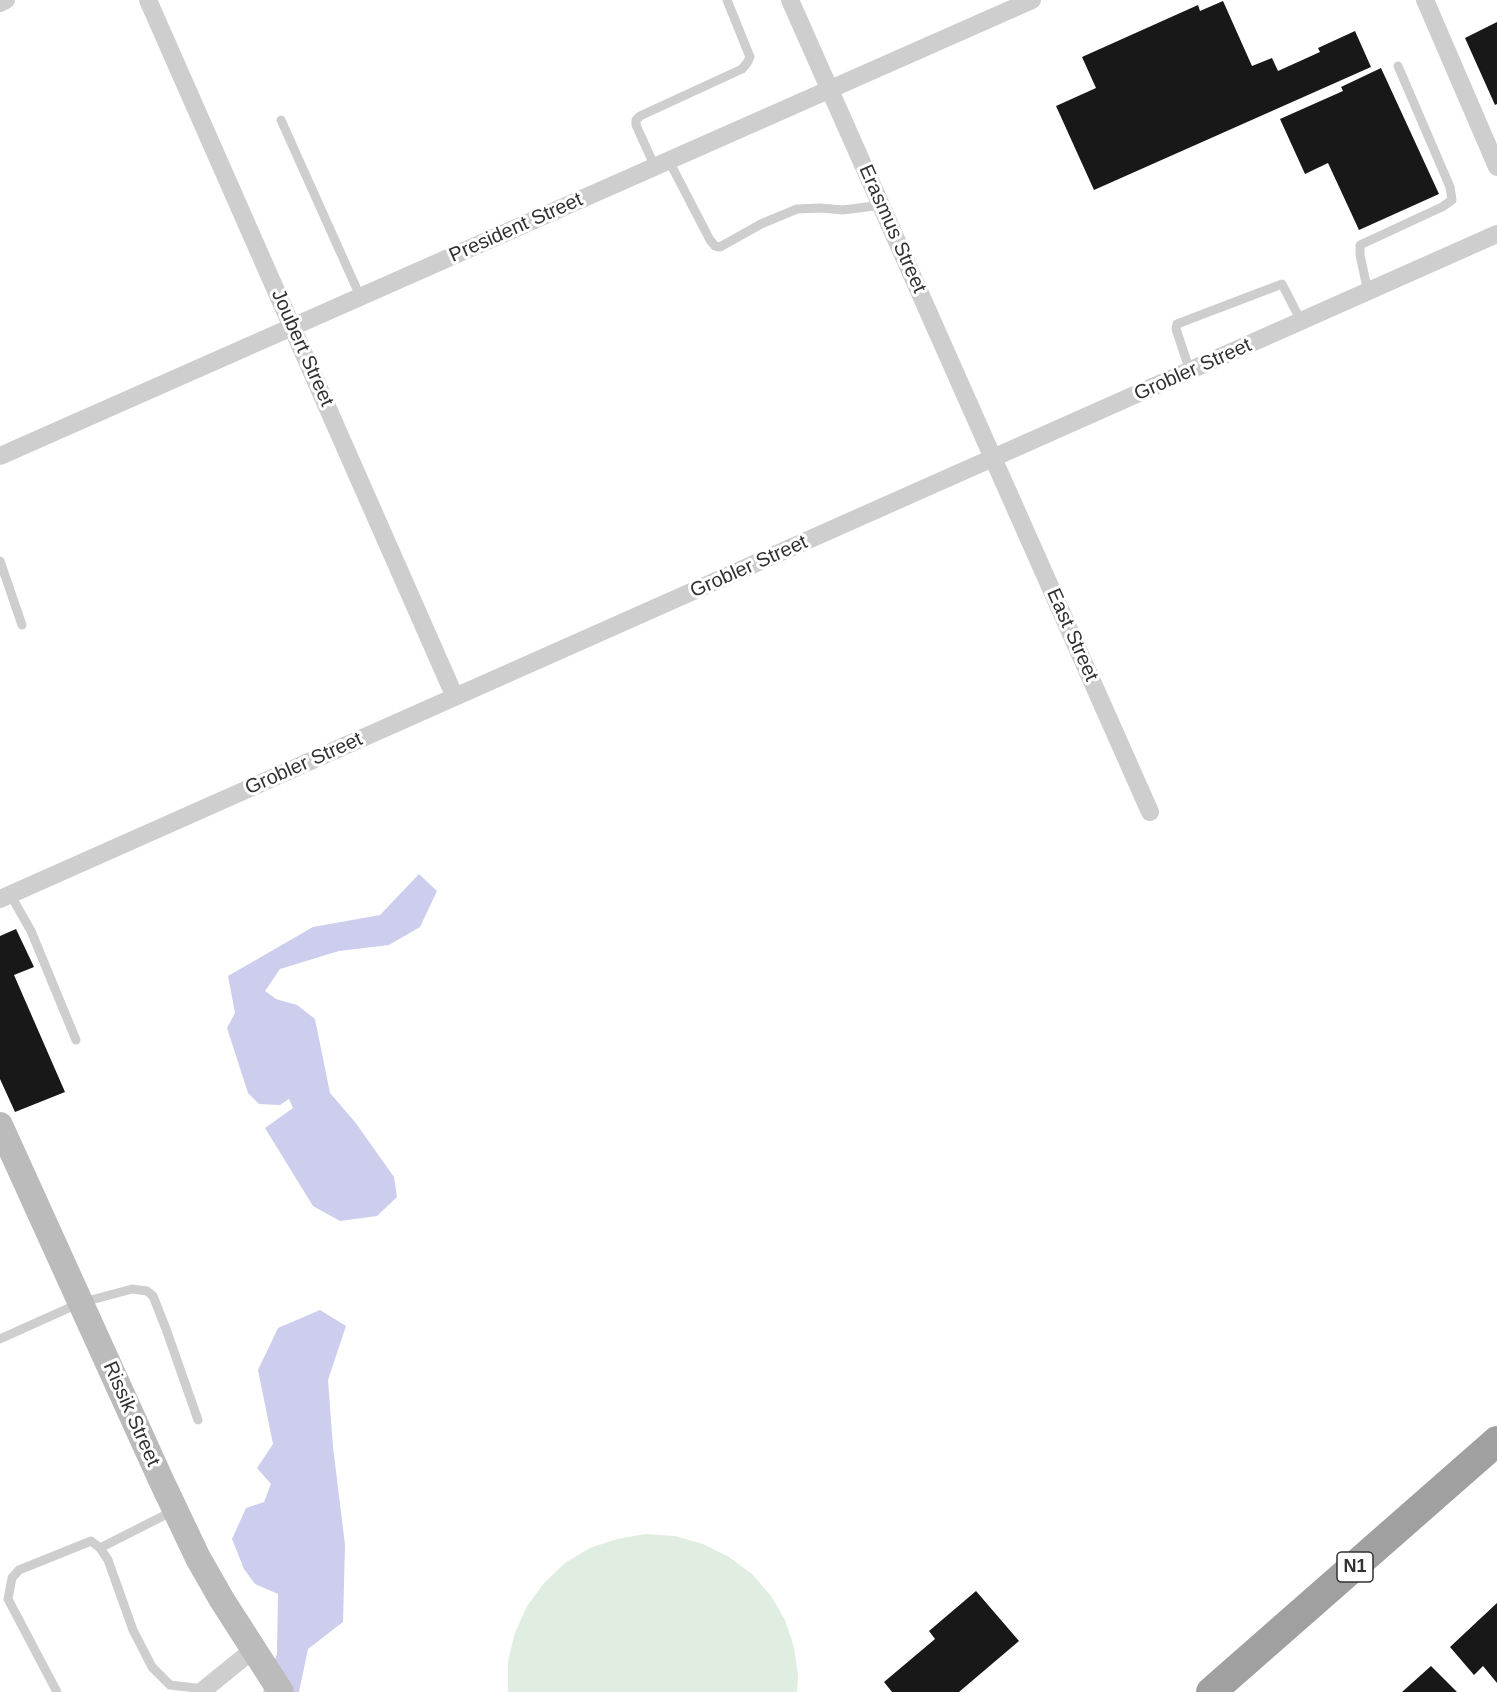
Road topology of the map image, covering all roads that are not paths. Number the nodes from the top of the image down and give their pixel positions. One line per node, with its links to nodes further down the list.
1 (6, 0): 7 (street)
2 (148, 0): 18 (street, Joubert Street)
3 (727, 0): 11 (lane)
4 (790, 0): 9 (street, Erasmus Street)
5 (1032, 0): 9 (street, President Street)
6 (1425, 0): 12 (street)
7 (0, 3)
8 (1398, 66): 15 (lane)
9 (831, 90): 11 (street, President Street); 13 (street, Erasmus Street)
10 (281, 120): 16 (lane)
11 (662, 164): 13 (lane); 16 (street, President Street)
12 (1497, 167)
13 (882, 205): 21 (street, Erasmus Street)
14 (1497, 234): 15 (street, Grobler Street)
15 (1368, 292): 17 (street, Grobler Street)
16 (360, 296): 18 (street, President Street)
17 (1301, 321): 19 (street, Grobler Street); 19 (lane)
18 (292, 326): 20 (street, President Street); 24 (street, Joubert Street)
19 (1190, 371): 21 (street, Grobler Street)
20 (0, 456)
21 (994, 458): 24 (street, Grobler Street); 25 (street, East Street)
22 (0, 561): 23 (lane)
23 (22, 625)
24 (454, 697): 26 (street, Grobler Street)
25 (1150, 812)
26 (5, 897): 27 (lane)
27 (76, 1040)
28 (0, 1125): 29 (main road, Rissik Street)
29 (80, 1303): 30 (lane); 31 (lane); 33 (main road, Rissik Street)
30 (0, 1339)
31 (198, 1420)
32 (1497, 1441): 39 (highway, N1)
33 (175, 1510): 34 (lane); 35 (main road, Rissik Street)
34 (100, 1548): 36 (lane); 37 (lane)
35 (258, 1656): 36 (street); 38 (main road, Rissik Street)
36 (202, 1691)
37 (57, 1692)
38 (281, 1692)
39 (1211, 1692)

